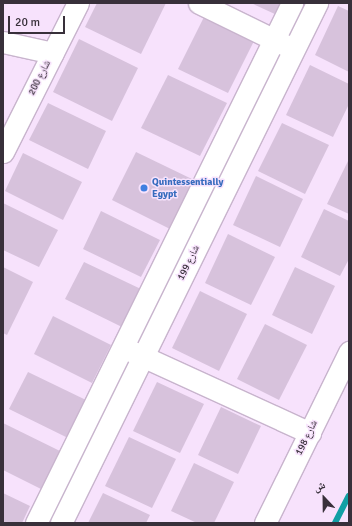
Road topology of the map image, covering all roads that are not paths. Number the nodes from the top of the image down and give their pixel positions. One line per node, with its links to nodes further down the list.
1 (78, 3): 8 (street, شارع 200)
2 (199, 3): 5 (street)
3 (292, 3): 5 (street)
4 (317, 3): 7 (street, شارع 199)
5 (273, 40): 7 (street); 10 (street)
6 (3, 42): 8 (street)
7 (294, 50): 12 (street, شارع 199)
8 (53, 53): 9 (street, شارع 200)
9 (3, 152)
10 (123, 348): 12 (street); 14 (street)
11 (349, 352): 13 (street, شارع 198)
12 (143, 357): 13 (street); 15 (street, شارع 199)
13 (310, 433): 16 (street, شارع 198)
14 (36, 523)
15 (61, 523)
16 (265, 523)

